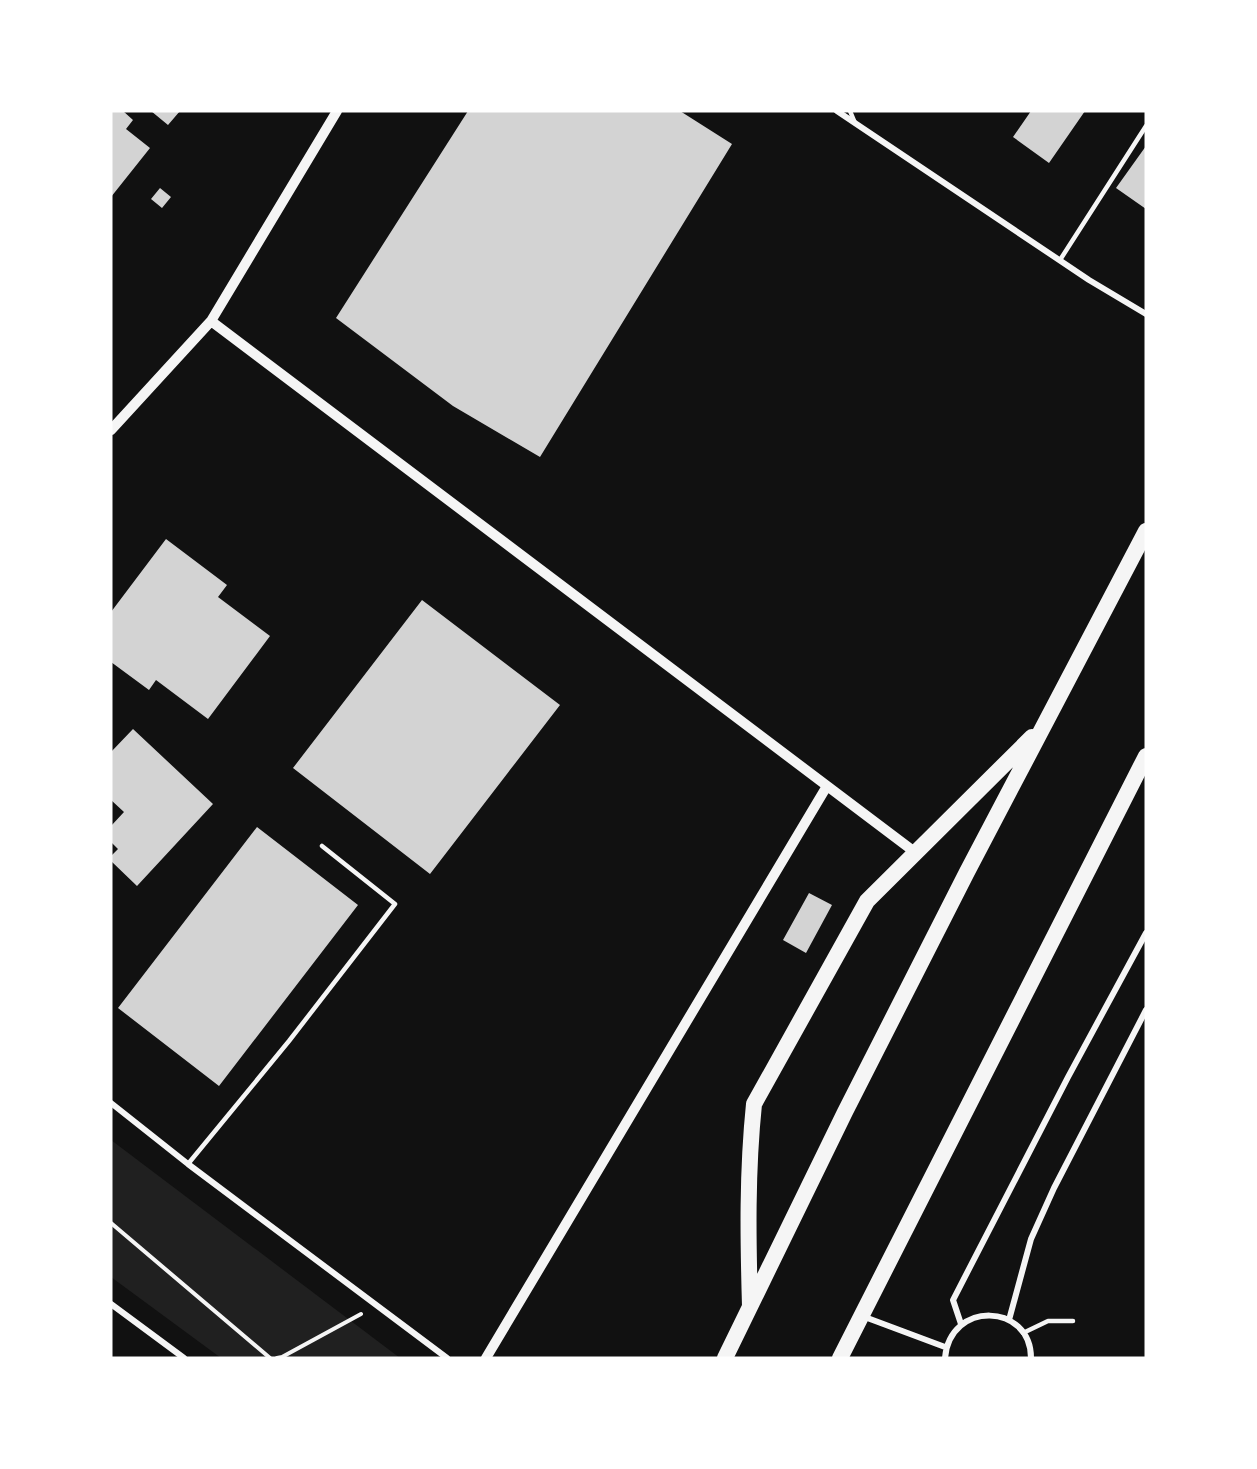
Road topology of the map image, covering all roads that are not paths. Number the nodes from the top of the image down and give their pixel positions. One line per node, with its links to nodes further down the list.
1 (337, 111): 8 (street)
2 (837, 111): 4 (street)
3 (850, 111): 4 (lane)
4 (855, 123): 6 (street)
5 (1146, 126): 6 (lane)
6 (1060, 260): 7 (street)
7 (1146, 314)
8 (211, 321): 9 (street); 13 (street)
9 (111, 430)
10 (1146, 531): 11 (highway)
11 (1043, 726): 15 (highway); 21 (highway)
12 (1146, 756): 22 (highway)
13 (827, 786): 15 (street); 30 (street)
14 (322, 846): 19 (lane)
15 (916, 853): 21 (highway)
16 (1145, 937): 25 (street)
17 (1146, 1010): 23 (street)
18 (111, 1103): 19 (street)
19 (189, 1164): 29 (street)
20 (111, 1304): 28 (street)
21 (750, 1308): 31 (highway)
22 (861, 1316): 27 (street); 32 (highway)
23 (1009, 1320): 25 (street); 26 (street)
24 (1073, 1321): 26 (lane)
25 (961, 1324): 27 (street)
26 (1023, 1333): 34 (street)
27 (945, 1347): 33 (street)
28 (184, 1358)
29 (447, 1358)
30 (486, 1358)
31 (725, 1358)
32 (840, 1358)
33 (945, 1358)
34 (1031, 1358)

